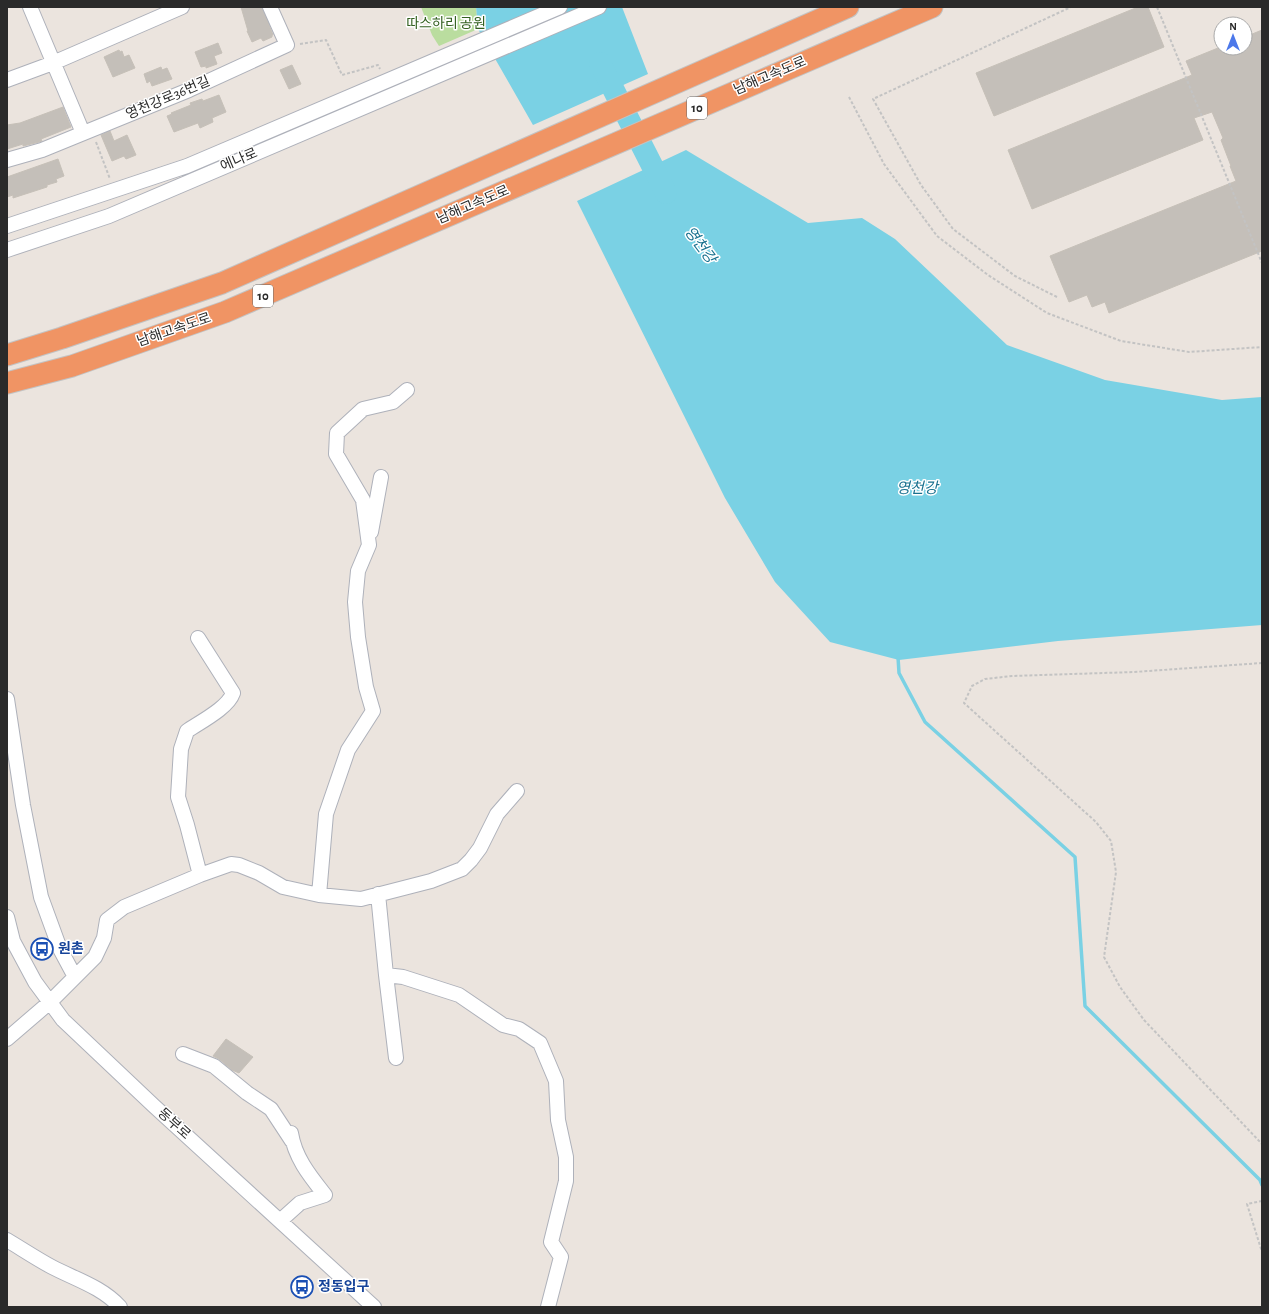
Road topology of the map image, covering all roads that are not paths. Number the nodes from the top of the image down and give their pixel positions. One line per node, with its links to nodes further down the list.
1 (30, 7): 8 (street)
2 (182, 7): 8 (street)
3 (270, 7): 10 (street, 영천강로36번길)
4 (560, 7): 12 (street, 에나로)
5 (599, 7): 13 (street, 에나로)
6 (848, 7): 14 (highway, 남해고속도로 / 10)
7 (932, 7): 15 (highway, 남해고속도로 / 10)
8 (53, 63): 9 (street); 10 (street)
9 (7, 80)
10 (88, 131): 11 (street, 영천강로36번길)
11 (7, 160)
12 (7, 226)
13 (7, 250)
14 (7, 355)
15 (7, 383)
16 (407, 390): 18 (street)
17 (381, 477): 18 (street)
18 (369, 545): 24 (street)
19 (198, 638): 22 (street)
20 (7, 699): 27 (street)
21 (516, 791): 23 (street)
22 (200, 875): 24 (street); 27 (street)
23 (378, 894): 24 (street); 26 (street)
24 (319, 895)
25 (7, 917): 28 (street, 동부로)
26 (386, 976): 31 (street); 38 (street)
27 (75, 977): 28 (street)
28 (50, 1002): 29 (street); 34 (street, 동부로)
29 (7, 1039)
30 (183, 1054): 33 (street)
31 (396, 1058)
32 (288, 1119): 33 (street)
33 (292, 1141): 34 (street)
34 (280, 1221): 37 (street, 동부로)
35 (7, 1240): 36 (street)
36 (120, 1307)
37 (374, 1307)
38 (548, 1307)

